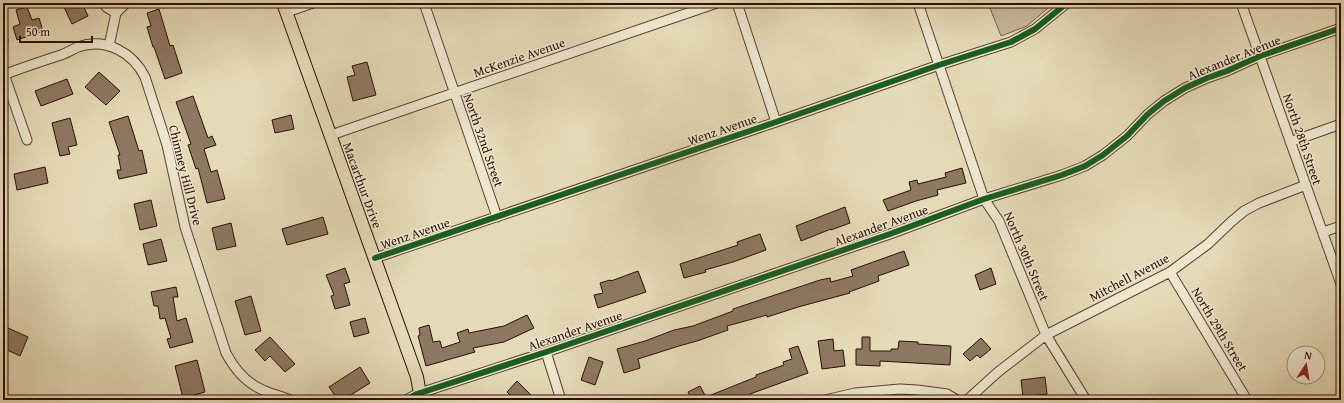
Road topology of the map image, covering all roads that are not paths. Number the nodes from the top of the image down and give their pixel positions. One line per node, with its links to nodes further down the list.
1 (105, 3): 11 (street)
2 (126, 3): 11 (street)
3 (313, 3): 10 (street)
4 (424, 3): 17 (street, North 32nd Street)
5 (716, 3): 17 (street, McKenzie Avenue)
6 (737, 3): 18 (street)
7 (918, 3): 15 (street, North 30th Street)
8 (1067, 3): 15 (street, Wenz Avenue)
9 (1241, 3): 14 (street, North 28th Street)
10 (285, 8): 20 (main road, Macarthur Drive)
11 (116, 13): 13 (street)
12 (1341, 28): 14 (street, Alexander Avenue)
13 (109, 46): 16 (street, Chimney Hill Drive); 34 (street, Chimney Hill Drive)
14 (1260, 56): 22 (street, North 28th Street); 24 (street, Alexander Avenue)
15 (939, 65): 18 (street, Wenz Avenue); 24 (street, North 30th Street)
16 (3, 73): 21 (street)
17 (454, 93): 20 (street, McKenzie Avenue); 25 (street, North 32nd Street)
18 (776, 122): 25 (street, Wenz Avenue)
19 (1341, 124): 22 (street)
20 (331, 136): 28 (main road, Macarthur Drive)
21 (27, 140)
22 (1290, 142): 23 (street, North 28th Street)
23 (1306, 185): 27 (street, North 28th Street); 29 (street, Mitchell Avenue)
24 (984, 199): 31 (street, North 30th Street); 32 (street, Alexander Avenue)
25 (497, 217): 28 (street, Wenz Avenue)
26 (1341, 226): 27 (street)
27 (1323, 232): 30 (street, North 28th Street)
28 (375, 258): 33 (main road, Macarthur Drive)
29 (1170, 272): 31 (street, Mitchell Avenue); 41 (street, North 29th Street)
30 (1341, 284)
31 (1046, 335): 39 (street, Mitchell Avenue); 40 (street, North 30th Street)
32 (546, 352): 33 (street, Alexander Avenue); 36 (street)
33 (420, 397): 35 (street, Alexander Avenue)
34 (290, 400)
35 (406, 400)
36 (561, 400)
37 (825, 400): 38 (street)
38 (957, 400)
39 (967, 400)
40 (1086, 400)
41 (1247, 400)

